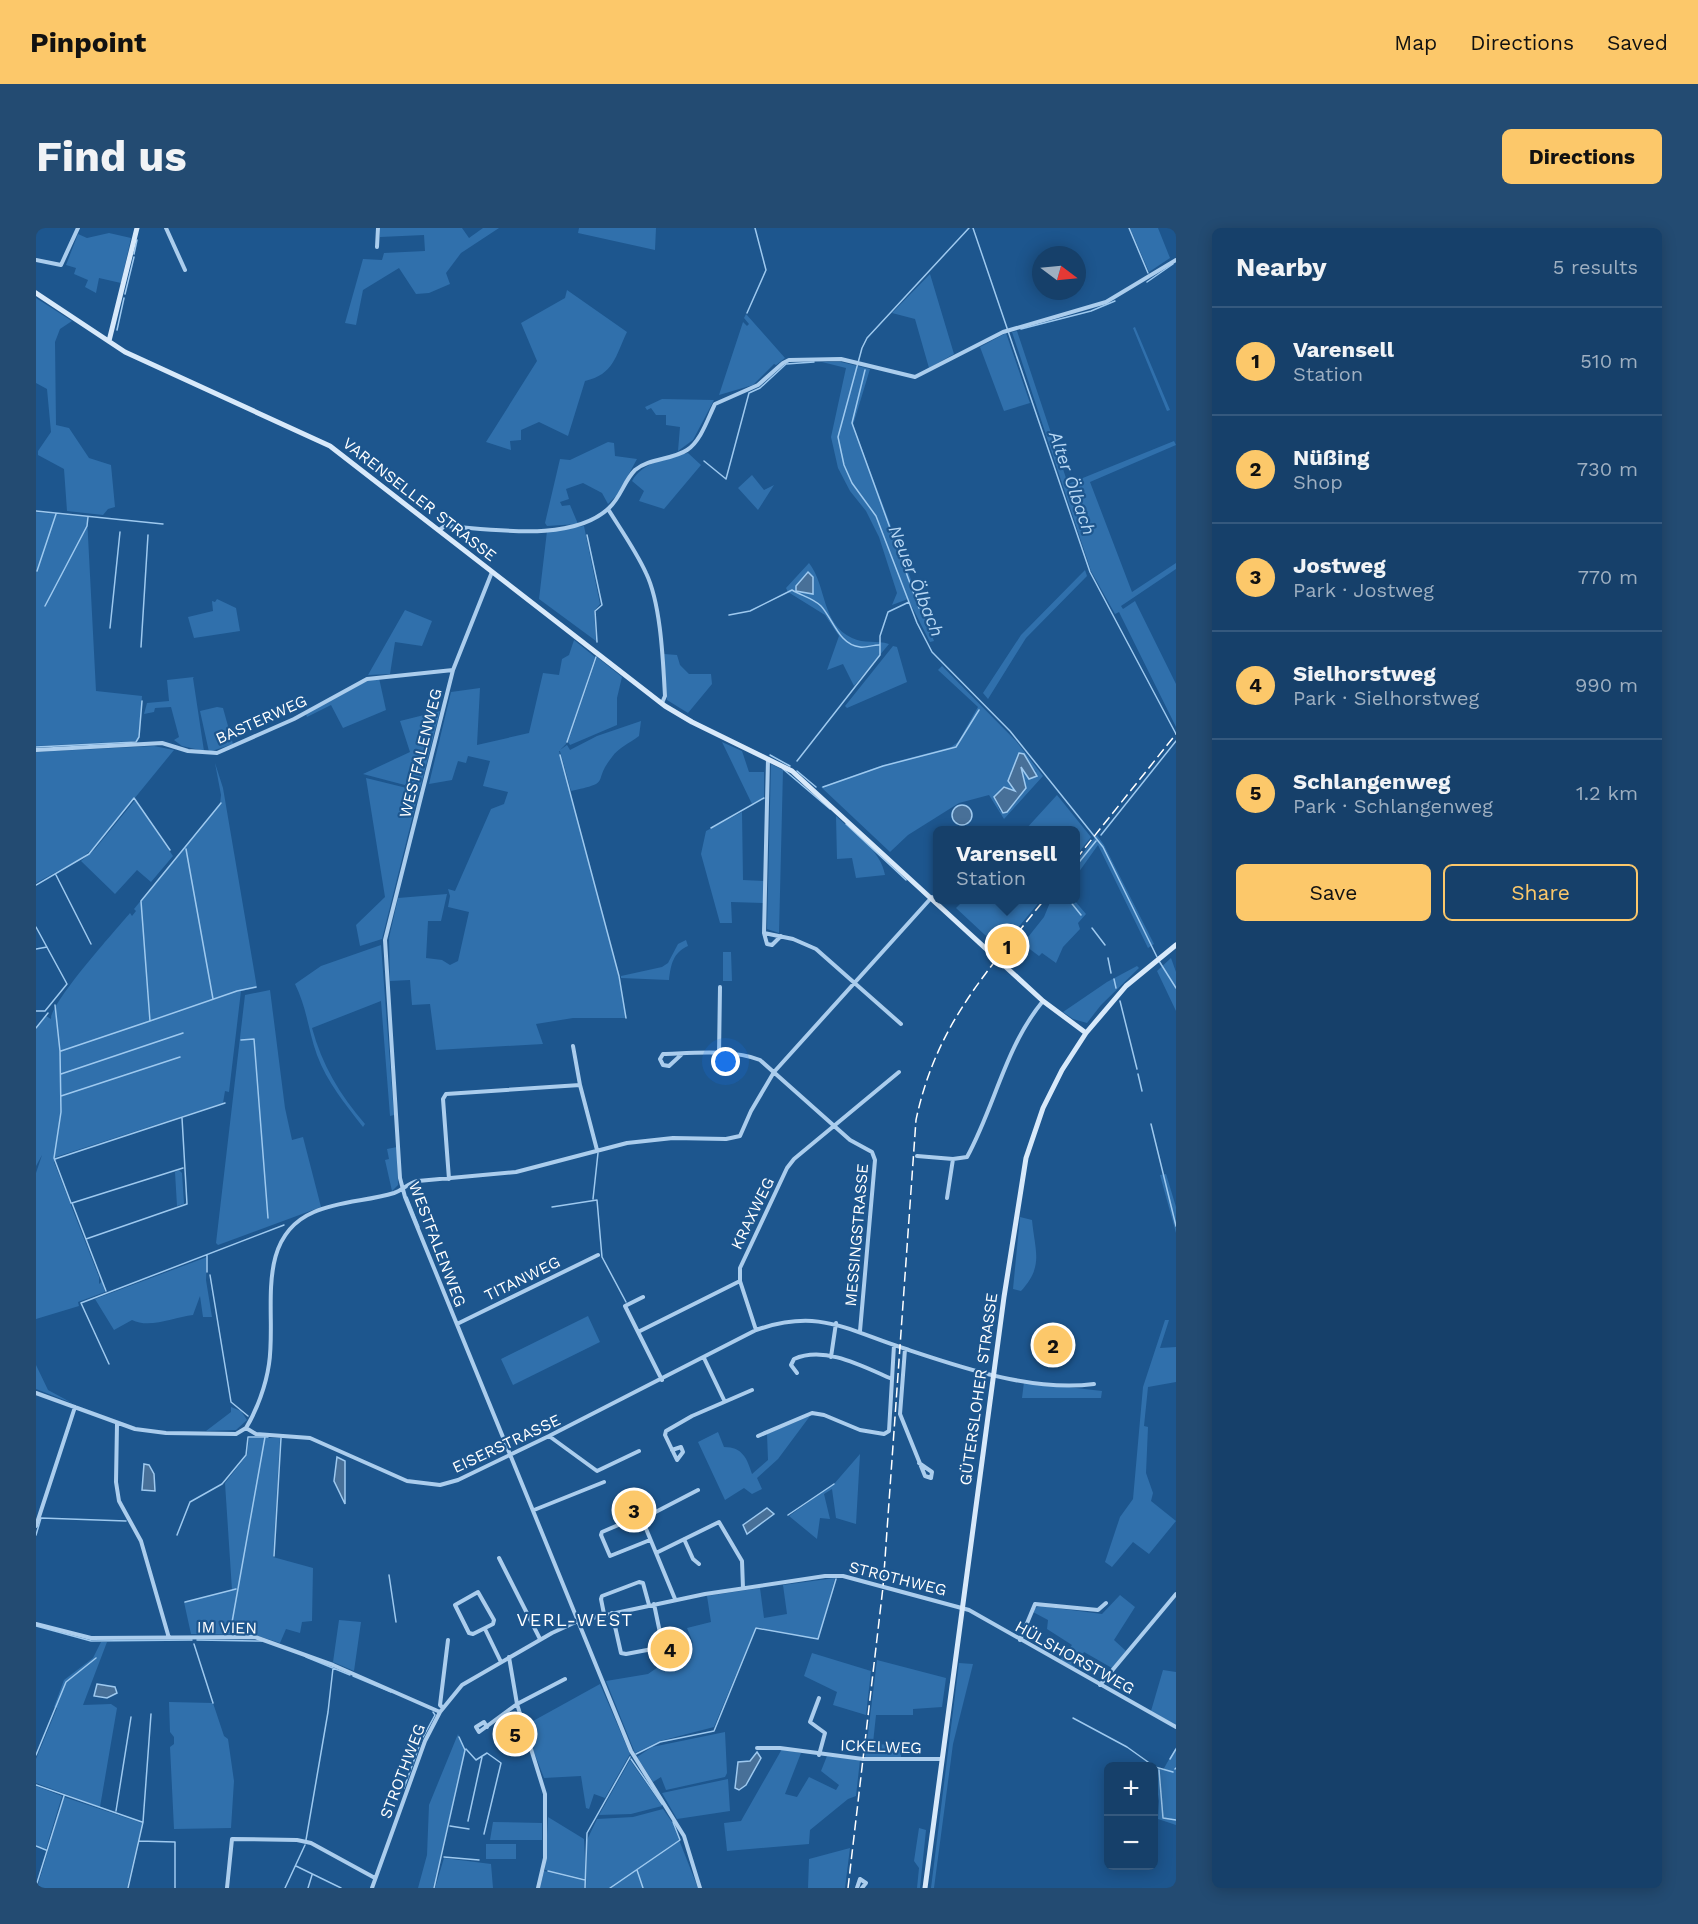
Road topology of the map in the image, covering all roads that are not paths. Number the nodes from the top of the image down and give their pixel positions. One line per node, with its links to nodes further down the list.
1 (78, 228): 6 (street)
2 (137, 228): 10 (main road)
3 (166, 228): 8 (street)
4 (378, 228): 5 (street)
5 (376, 248)
6 (36, 260)
7 (1176, 260): 11 (street)
8 (185, 270)
9 (36, 293): 10 (main road, VARENSELLER STRASSE)
10 (109, 341): 12 (main road, VARENSELLER STRASSE)
11 (608, 509): 12 (street); 15 (street)
12 (439, 530): 13 (main road, VARENSELLER STRASSE)
13 (492, 571): 14 (street, WESTFALENWEG); 15 (main road, VARENSELLER STRASSE)
14 (453, 670): 16 (street, BASTERWEG); 39 (street, WESTFALENWEG)
15 (662, 703): 17 (main road, VARENSELLER STRASSE)
16 (36, 750)
17 (768, 758): 18 (main road, VARENSELLER STRASSE); 20 (street)
18 (932, 897): 23 (street)
19 (939, 904): 25 (main road, VARENSELLER STRASSE)
20 (764, 933): 21 (street); 21 (street)
21 (781, 936): 23 (street)
22 (1176, 945): 27 (main road, GÜTERSLOHER STRASSE)
23 (854, 983): 26 (street); 31 (street)
24 (720, 987): 30 (street)
25 (1043, 1001): 27 (main road, VARENSELLER STRASSE); 37 (street)
26 (901, 1024)
27 (1086, 1033): 54 (main road, GÜTERSLOHER STRASSE)
28 (573, 1046): 33 (street)
29 (682, 1054): 29 (street); 30 (street, MESSINGSTRASSE)
30 (719, 1055): 31 (street, MESSINGSTRASSE)
31 (774, 1072): 34 (street, MESSINGSTRASSE); 35 (street)
32 (899, 1072): 34 (street)
33 (580, 1085): 35 (street); 38 (street)
34 (834, 1126): 42 (street, KRAXWEG); 47 (street, MESSINGSTRASSE)
35 (597, 1150): 38 (street)
36 (917, 1156): 37 (street)
37 (953, 1159): 40 (street)
38 (449, 1179): 39 (street)
39 (402, 1188): 45 (street, WESTFALENWEG); 63 (street)
40 (947, 1198)
41 (598, 1255): 45 (street, TITANWEG)
42 (740, 1281): 46 (street); 48 (street)
43 (643, 1297): 48 (street)
44 (836, 1323): 46 (street, EISERSTRASSE); 47 (street, EISERSTRASSE); 51 (street)
45 (457, 1324): 68 (street, WESTFALENWEG)
46 (756, 1330): 52 (street, EISERSTRASSE)
47 (860, 1331): 49 (street, EISERSTRASSE)
48 (638, 1332): 56 (street)
49 (894, 1345): 50 (street, EISERSTRASSE); 55 (street)
50 (905, 1349): 54 (street, EISERSTRASSE); 69 (street)
51 (831, 1357): 53 (street); 55 (street)
52 (704, 1358): 56 (street, EISERSTRASSE); 60 (street)
53 (797, 1373)
54 (993, 1376): 57 (street, EISERSTRASSE); 85 (main road, GÜTERSLOHER STRASSE)
55 (892, 1379): 65 (street)
56 (662, 1380): 64 (street, EISERSTRASSE)
57 (1094, 1384)
58 (752, 1390): 60 (street)
59 (36, 1393): 61 (street, EISERSTRASSE)
60 (724, 1400): 66 (street)
61 (75, 1407): 62 (street, EISERSTRASSE); 74 (street)
62 (117, 1424): 63 (street, EISERSTRASSE); 91 (street)
63 (246, 1428): 68 (street, EISERSTRASSE)
64 (549, 1436): 67 (street); 68 (street, EISERSTRASSE)
65 (758, 1437)
66 (672, 1450)
67 (639, 1451)
68 (510, 1455): 72 (street, WESTFALENWEG)
69 (920, 1463)
70 (604, 1482): 72 (street)
71 (698, 1490): 73 (street)
72 (534, 1510): 88 (street, WESTFALENWEG)
73 (642, 1519): 76 (street); 76 (street)
74 (36, 1526)
75 (684, 1539): 77 (street); 79 (street); 80 (street)
76 (650, 1540): 77 (street)
77 (656, 1553): 82 (street)
78 (499, 1558): 92 (street)
79 (699, 1564)
80 (743, 1588): 82 (street, STROTHWEG); 85 (street, STROTHWEG)
81 (1176, 1594): 98 (street)
82 (675, 1599): 84 (street, STROTHWEG)
83 (1106, 1603): 94 (street)
84 (652, 1604): 86 (street, STROTHWEG); 86 (street); 87 (street)
85 (963, 1608): 94 (street, HÜLSHORSTWEG); 106 (main road, GÜTERSLOHER STRASSE)
86 (612, 1613): 87 (street, STROTHWEG)
87 (604, 1614): 88 (street, STROTHWEG)
88 (578, 1621): 92 (street, STROTHWEG); 111 (street, WESTFALENWEG)
89 (36, 1624): 91 (street, IM VIEN)
90 (485, 1629): 90 (street); 96 (street)
91 (169, 1638): 101 (street, IM VIEN)
92 (540, 1639): 95 (street, STROTHWEG)
93 (448, 1640): 101 (street)
94 (1020, 1640): 98 (street, HÜLSHORSTWEG)
95 (509, 1657): 96 (street, STROTHWEG); 100 (street)
96 (501, 1662): 101 (street, STROTHWEG)
97 (565, 1679): 100 (street)
98 (1100, 1685): 103 (street, HÜLSHORSTWEG)
99 (819, 1698): 105 (street, ICKELWEG)
100 (517, 1704): 102 (street); 110 (street)
101 (442, 1710): 107 (street, STROTHWEG)
102 (487, 1727)
103 (1176, 1727)
104 (757, 1748): 105 (street, ICKELWEG)
105 (819, 1755): 106 (street, ICKELWEG)
106 (942, 1759): 114 (main road, GÜTERSLOHER STRASSE)
107 (375, 1878): 108 (street); 109 (street, STROTHWEG)
108 (227, 1888)
109 (372, 1888)
110 (538, 1888)
111 (700, 1888)
112 (856, 1888): 113 (street)
113 (862, 1888)
114 (925, 1888)

